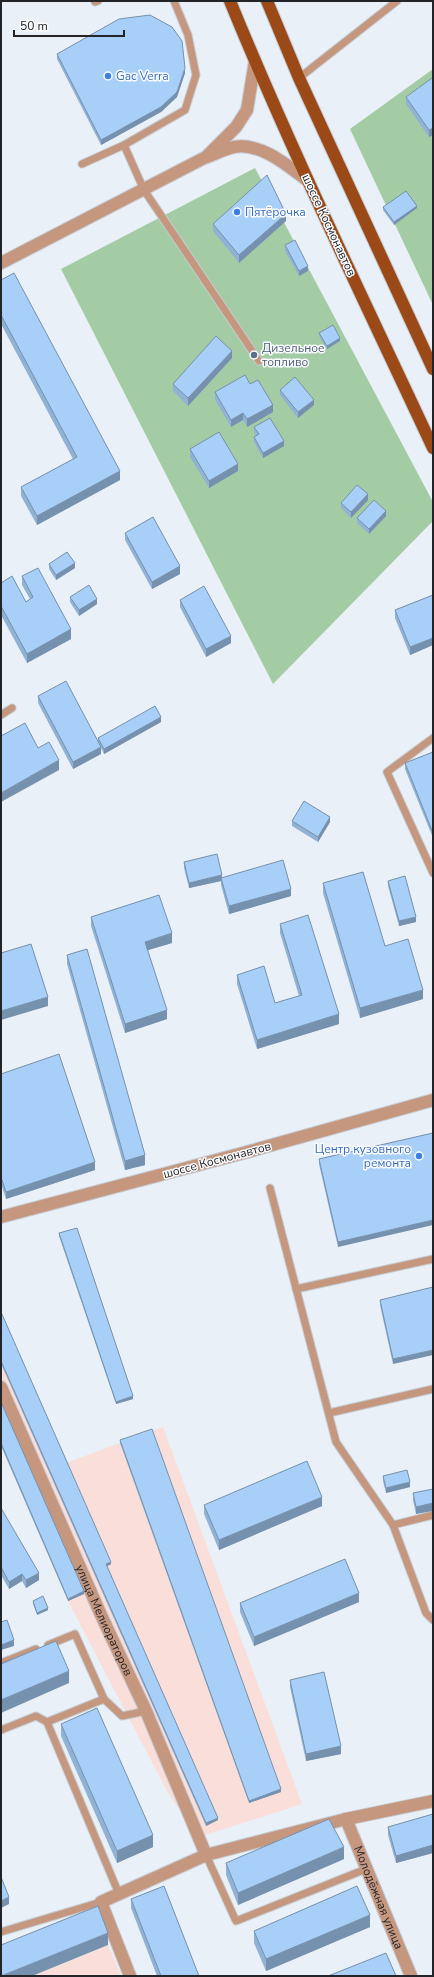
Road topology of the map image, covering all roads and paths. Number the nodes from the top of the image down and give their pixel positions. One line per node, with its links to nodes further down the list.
1 (174, 1): 7 (lane)
2 (230, 1): 5 (main road, шоссе Космонавтов)
3 (267, 1): 6 (main road)
4 (397, 1): 6 (lane)
5 (254, 61): 8 (street); 10 (main road, шоссе Космонавтов)
6 (300, 78): 14 (main road)
7 (124, 145): 9 (lane); 11 (lane)
8 (204, 158): 10 (street); 11 (street)
9 (82, 164)
10 (308, 181): 15 (main road, шоссе Космонавтов)
11 (144, 190): 12 (street); 13 (lane)
12 (1, 263)
13 (259, 361)
14 (433, 369)
15 (433, 448)
16 (12, 708): 17 (lane)
17 (1, 715)
18 (433, 738): 19 (lane)
19 (433, 873)
20 (433, 1100): 22 (street, шоссе Космонавтов)
21 (270, 1188): 24 (lane)
22 (1, 1217)
23 (433, 1258): 24 (lane)
24 (296, 1289): 27 (lane)
25 (1, 1387): 33 (street, улица Мелиораторов)
26 (433, 1388): 27 (lane)
27 (329, 1413): 29 (lane)
28 (433, 1515): 29 (lane)
29 (393, 1525): 30 (lane)
30 (433, 1620)
31 (1, 1663): 32 (lane)
32 (104, 1699): 33 (lane); 34 (lane)
33 (146, 1711): 38 (street, улица Мелиораторов)
34 (47, 1722): 35 (lane); 40 (lane)
35 (1, 1730)
36 (433, 1801): 37 (street)
37 (346, 1819): 38 (street); 39 (street, Молодёжная улица)
38 (206, 1855): 39 (lane); 40 (street)
39 (366, 1869): 44 (street, Молодёжная улица)
40 (119, 1894): 41 (street)
41 (101, 1902): 42 (lane); 43 (street)
42 (1, 1932)
43 (130, 1976)
44 (411, 1976)

